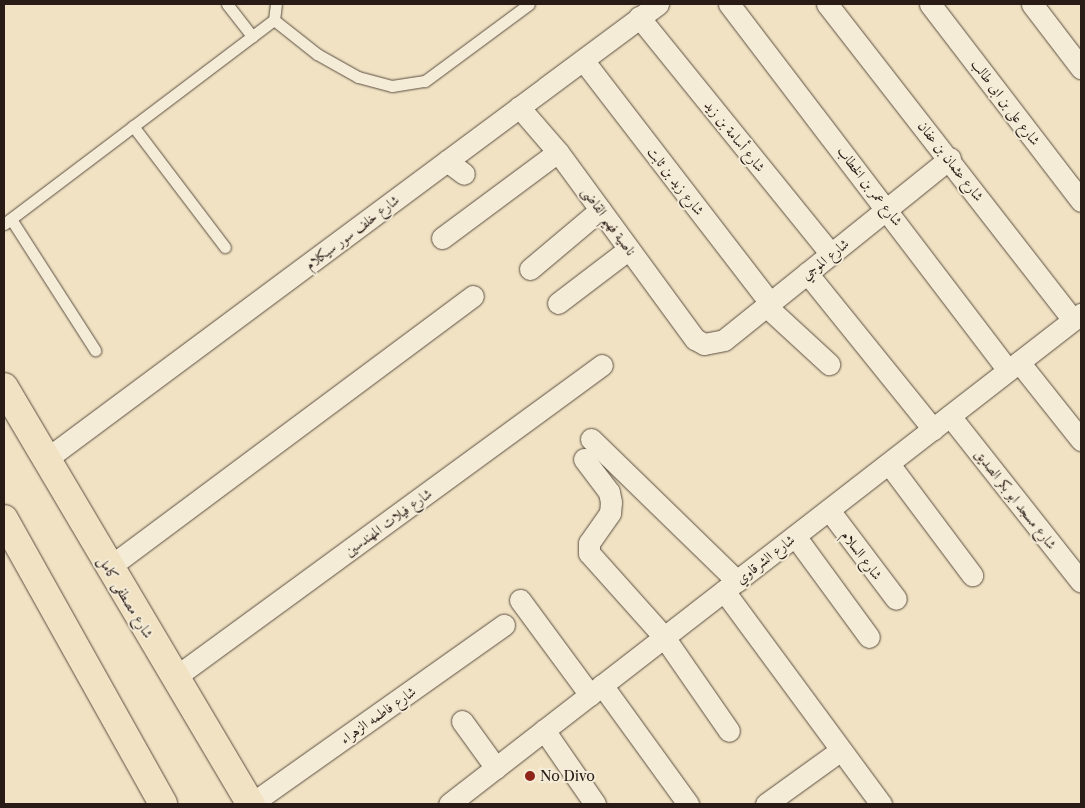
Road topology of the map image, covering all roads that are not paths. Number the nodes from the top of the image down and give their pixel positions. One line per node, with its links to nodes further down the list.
1 (227, 4): 11 (lane)
2 (276, 4): 10 (lane)
3 (529, 4): 10 (lane)
4 (658, 4): 9 (street, شارع خلف سور سيكلام)
5 (729, 4): 21 (street, شارع عمر بن الخطاب)
6 (827, 4): 17 (street, شارع عثمان بن عفان)
7 (930, 4): 20 (street, شارع على بن ابى طالب)
8 (1032, 4): 13 (street)
9 (639, 17): 12 (street, شارع خلف سور سيكلام); 27 (street, شارع أسامة بن زيد)
10 (274, 20): 11 (lane)
11 (252, 36): 15 (lane)
12 (583, 60): 14 (street, شارع خلف سور سيكلام); 32 (street, شارع زيد بن ثابت)
13 (1081, 68)
14 (519, 107): 16 (street, ناصية فهيم القاضى); 18 (street, شارع خلف سور سيكلام)
15 (133, 126): 23 (lane); 25 (lane)
16 (558, 152): 22 (street, ناصية فهيم القاضى); 24 (street)
17 (950, 158): 21 (street, شارع الموجي); 33 (street, شارع عثمان بن عفان)
18 (447, 161): 19 (street); 45 (street, شارع خلف سور سيكلام)
19 (464, 174)
20 (1081, 201)
21 (888, 208): 27 (street, شارع الموجي); 38 (street, شارع عمر بن الخطاب)
22 (600, 210): 26 (street, ناصية فهيم القاضى); 28 (street)
23 (7, 221): 35 (lane)
24 (442, 238)
25 (225, 246)
26 (629, 249): 31 (street); 34 (street, ناصية فهيم القاضى)
27 (831, 254): 29 (street, شارع الموجي)
28 (530, 269)
29 (807, 273): 32 (street, شارع الموجي); 41 (street)
30 (473, 296): 50 (street)
31 (558, 304)
32 (768, 305): 34 (street, شارع الموجي); 36 (street, شارع زيد بن ثابت)
33 (1077, 317): 38 (street, شارع الشرقاوي)
34 (695, 339)
35 (95, 350)
36 (829, 364)
37 (602, 365): 59 (street, شارع فيلات المهندسين)
38 (1014, 366): 40 (street, شارع الشرقاوي); 43 (street, شارع عمر بن الخطاب)
39 (4, 387): 45 (main road, شارع مصطفى كامل)
40 (950, 416): 41 (street, شارع الشرقاوي); 52 (street, شارع مسجد ابو بكر الصديق)
41 (933, 430): 46 (street, شارع الشرقاوي)
42 (591, 438): 53 (street)
43 (1081, 440)
44 (584, 459): 57 (street)
45 (45, 460): 50 (main road, شارع مصطفى كامل)
46 (889, 464): 47 (street, شارع الشرقاوي); 51 (street)
47 (829, 510): 49 (street, شارع الشرقاوي); 54 (street, شارع السلام)
48 (4, 519): 66 (main road)
49 (795, 536): 53 (street, شارع الشرقاوي); 58 (street)
50 (108, 568): 59 (main road, شارع مصطفى كامل)
51 (972, 574)
52 (1081, 582)
53 (730, 586): 57 (street, شارع الشرقاوي); 64 (street)
54 (896, 599)
55 (520, 600): 60 (street)
56 (504, 625): 67 (street, شارع فاطمه الزهراء)
57 (664, 637): 60 (street, شارع الشرقاوي); 63 (street)
58 (869, 637)
59 (174, 678): 67 (main road, شارع مصطفى كامل)
60 (596, 690): 62 (street, شارع الشرقاوي); 70 (street)
61 (462, 722): 65 (street)
62 (544, 730): 65 (street, شارع الشرقاوي); 69 (street)
63 (729, 730)
64 (841, 750): 71 (street); 72 (street)
65 (496, 768): 68 (street, شارع الشرقاوي)
66 (163, 804)
67 (251, 804)
68 (449, 804)
69 (595, 804)
70 (688, 804)
71 (766, 804)
72 (881, 804)

